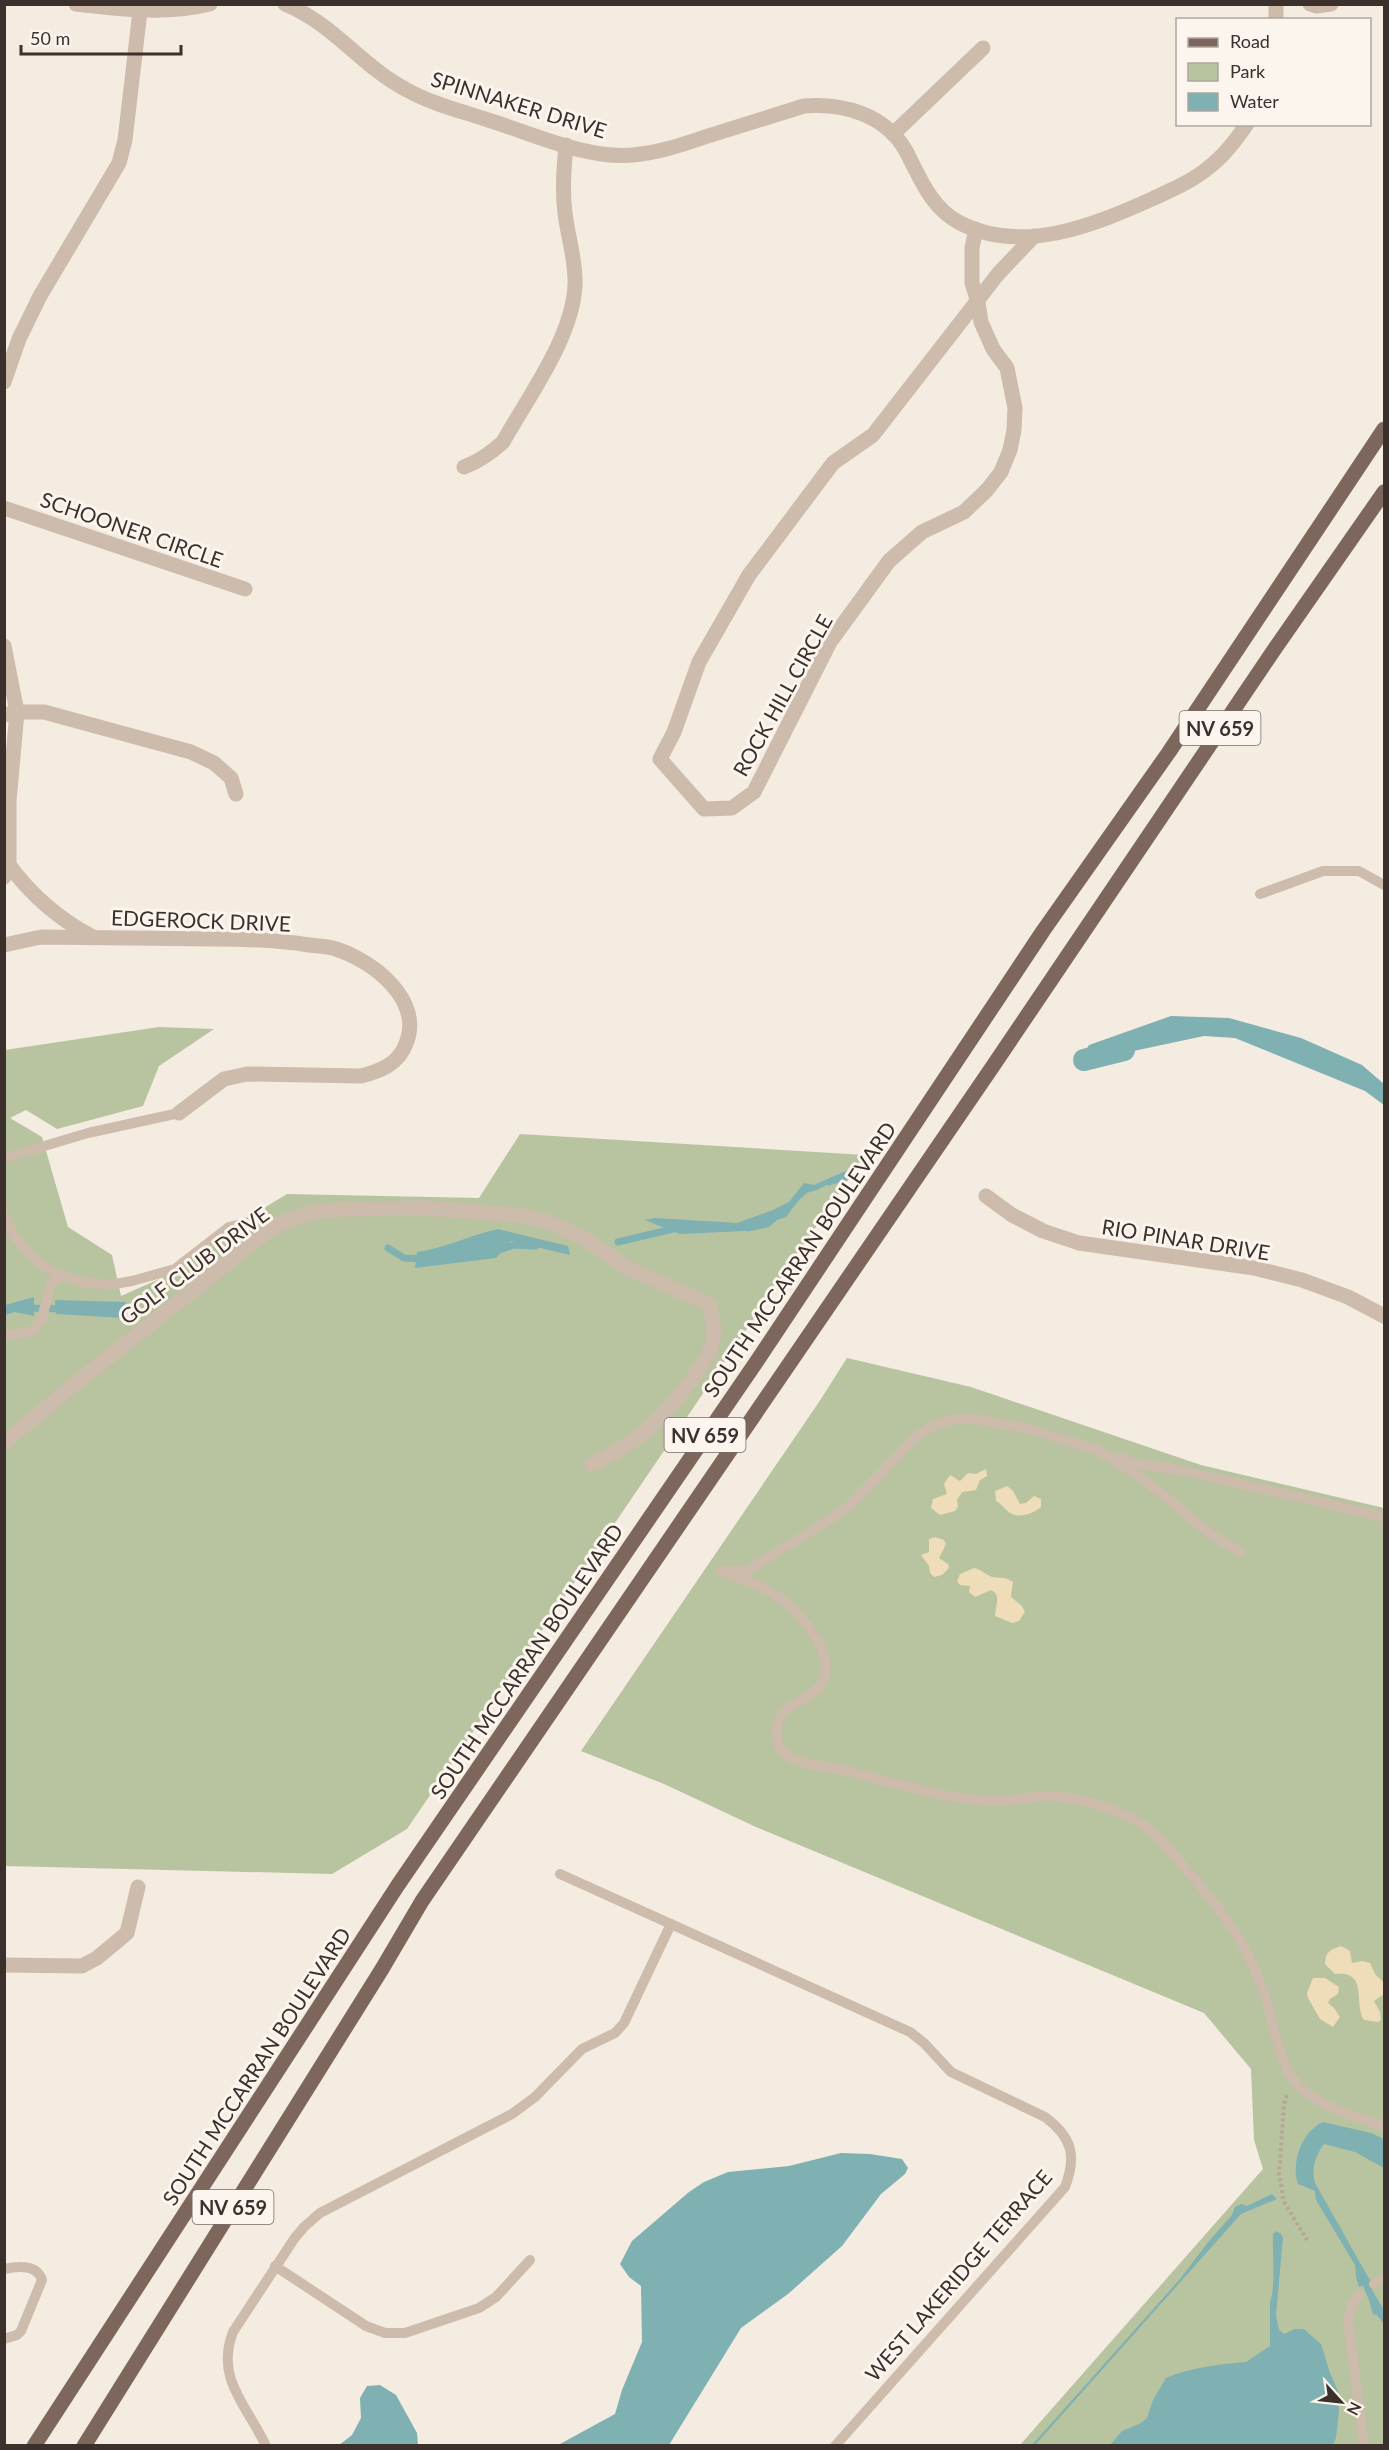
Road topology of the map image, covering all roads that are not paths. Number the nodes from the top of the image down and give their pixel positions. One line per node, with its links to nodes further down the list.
1 (76, 4): 6 (street)
2 (210, 4): 6 (street)
3 (285, 4): 10 (street, SPINNAKER DRIVE)
4 (1310, 4): 5 (street)
5 (1331, 4)
6 (140, 11): 14 (street)
7 (983, 48): 9 (street)
8 (1246, 126): 12 (street, SPINNAKER DRIVE)
9 (893, 134): 10 (street, SPINNAKER DRIVE); 11 (street, SPINNAKER DRIVE)
10 (566, 145): 16 (street)
11 (976, 229): 12 (street, SPINNAKER DRIVE); 13 (street, ROCK HILL CIRCLE)
12 (1034, 236): 13 (street, ROCK HILL CIRCLE)
13 (978, 302): 13 (street, ROCK HILL CIRCLE)
14 (4, 381)
15 (1384, 429): 53 (main road, SOUTH MCCARRAN BOULEVARD / NV 659)
16 (464, 467)
17 (1384, 492): 54 (main road, NV 659)
18 (4, 508): 19 (street, SCHOONER CIRCLE)
19 (245, 589)
20 (4, 646): 21 (street)
21 (11, 714): 22 (street); 23 (street)
22 (236, 794)
23 (7, 871): 26 (street)
24 (1384, 885): 25 (lane)
25 (1260, 894)
26 (94, 938): 27 (street, EDGEROCK DRIVE); 28 (street, EDGEROCK DRIVE)
27 (4, 945)
28 (179, 1113): 29 (lane)
29 (4, 1158)
30 (986, 1196): 34 (street, RIO PINAR DRIVE)
31 (4, 1216): 33 (lane)
32 (284, 1222): 33 (lane); 36 (street, GOLF CLUB DRIVE); 38 (street, GOLF CLUB DRIVE)
33 (60, 1275): 35 (lane)
34 (1384, 1316)
35 (4, 1336)
36 (4, 1443)
37 (1097, 1450): 39 (lane); 40 (lane); 45 (lane)
38 (591, 1465)
39 (1384, 1517)
40 (1240, 1552)
41 (560, 1874): 43 (lane, WEST LAKERIDGE TERRACE)
42 (138, 1887): 44 (street)
43 (671, 1924): 47 (lane); 56 (lane, WEST LAKERIDGE TERRACE)
44 (4, 1965)
45 (1384, 2126)
46 (530, 2260): 47 (lane)
47 (275, 2266): 55 (lane)
48 (4, 2269): 52 (lane)
49 (1384, 2278): 50 (lane)
50 (1374, 2284)
51 (1359, 2294): 57 (lane)
52 (4, 2338)
53 (34, 2445)
54 (84, 2445)
55 (266, 2445)
56 (835, 2445)
57 (1364, 2445)

